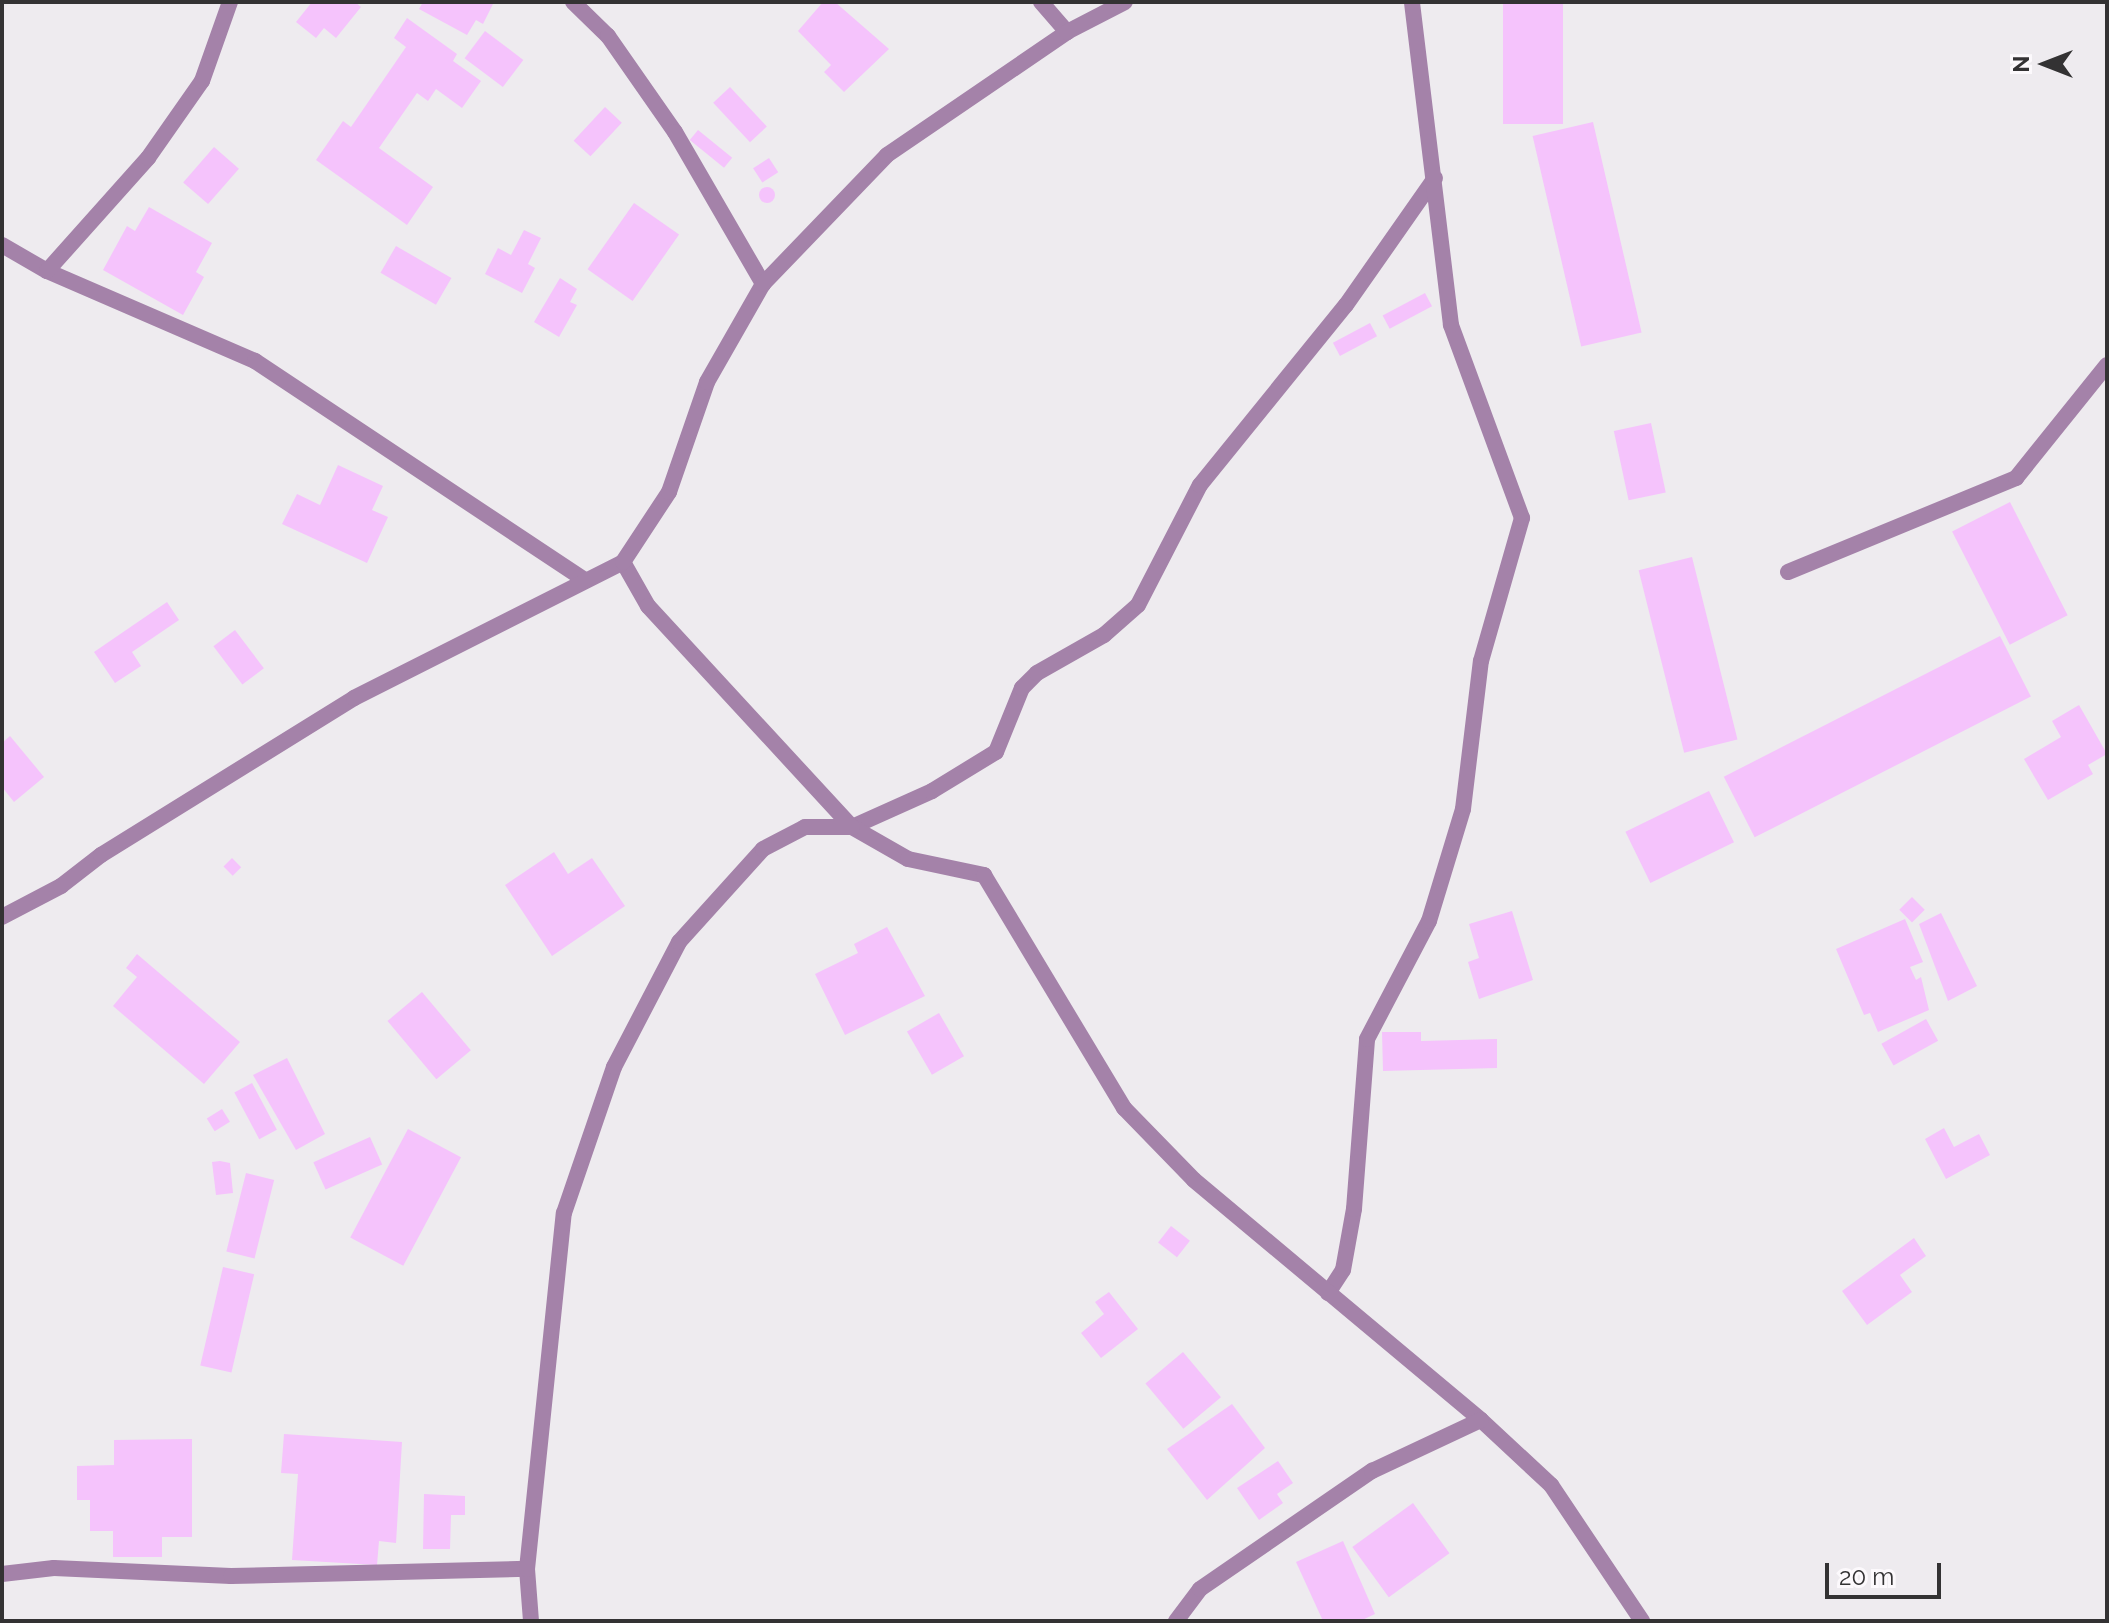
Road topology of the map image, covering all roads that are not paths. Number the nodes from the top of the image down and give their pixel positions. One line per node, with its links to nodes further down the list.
1 (230, 2): 9 (street)
2 (573, 2): 10 (street)
3 (1041, 2): 6 (street)
4 (1125, 2): 6 (street)
5 (1412, 2): 7 (street)
6 (1067, 32): 10 (street)
7 (1435, 178): 15 (street); 17 (street)
8 (2, 245): 9 (street)
9 (47, 271): 14 (street)
10 (763, 284): 12 (street)
11 (2107, 365): 13 (street)
12 (623, 562): 14 (street); 15 (street)
13 (1788, 572)
14 (586, 581): 16 (street)
15 (852, 827): 17 (street); 19 (street)
16 (2, 917)
17 (1328, 1293): 18 (street)
18 (1481, 1420): 22 (street); 23 (street)
19 (527, 1569): 20 (street); 21 (street)
20 (2, 1574)
21 (531, 1621)
22 (1176, 1621)
23 (1642, 1621)

